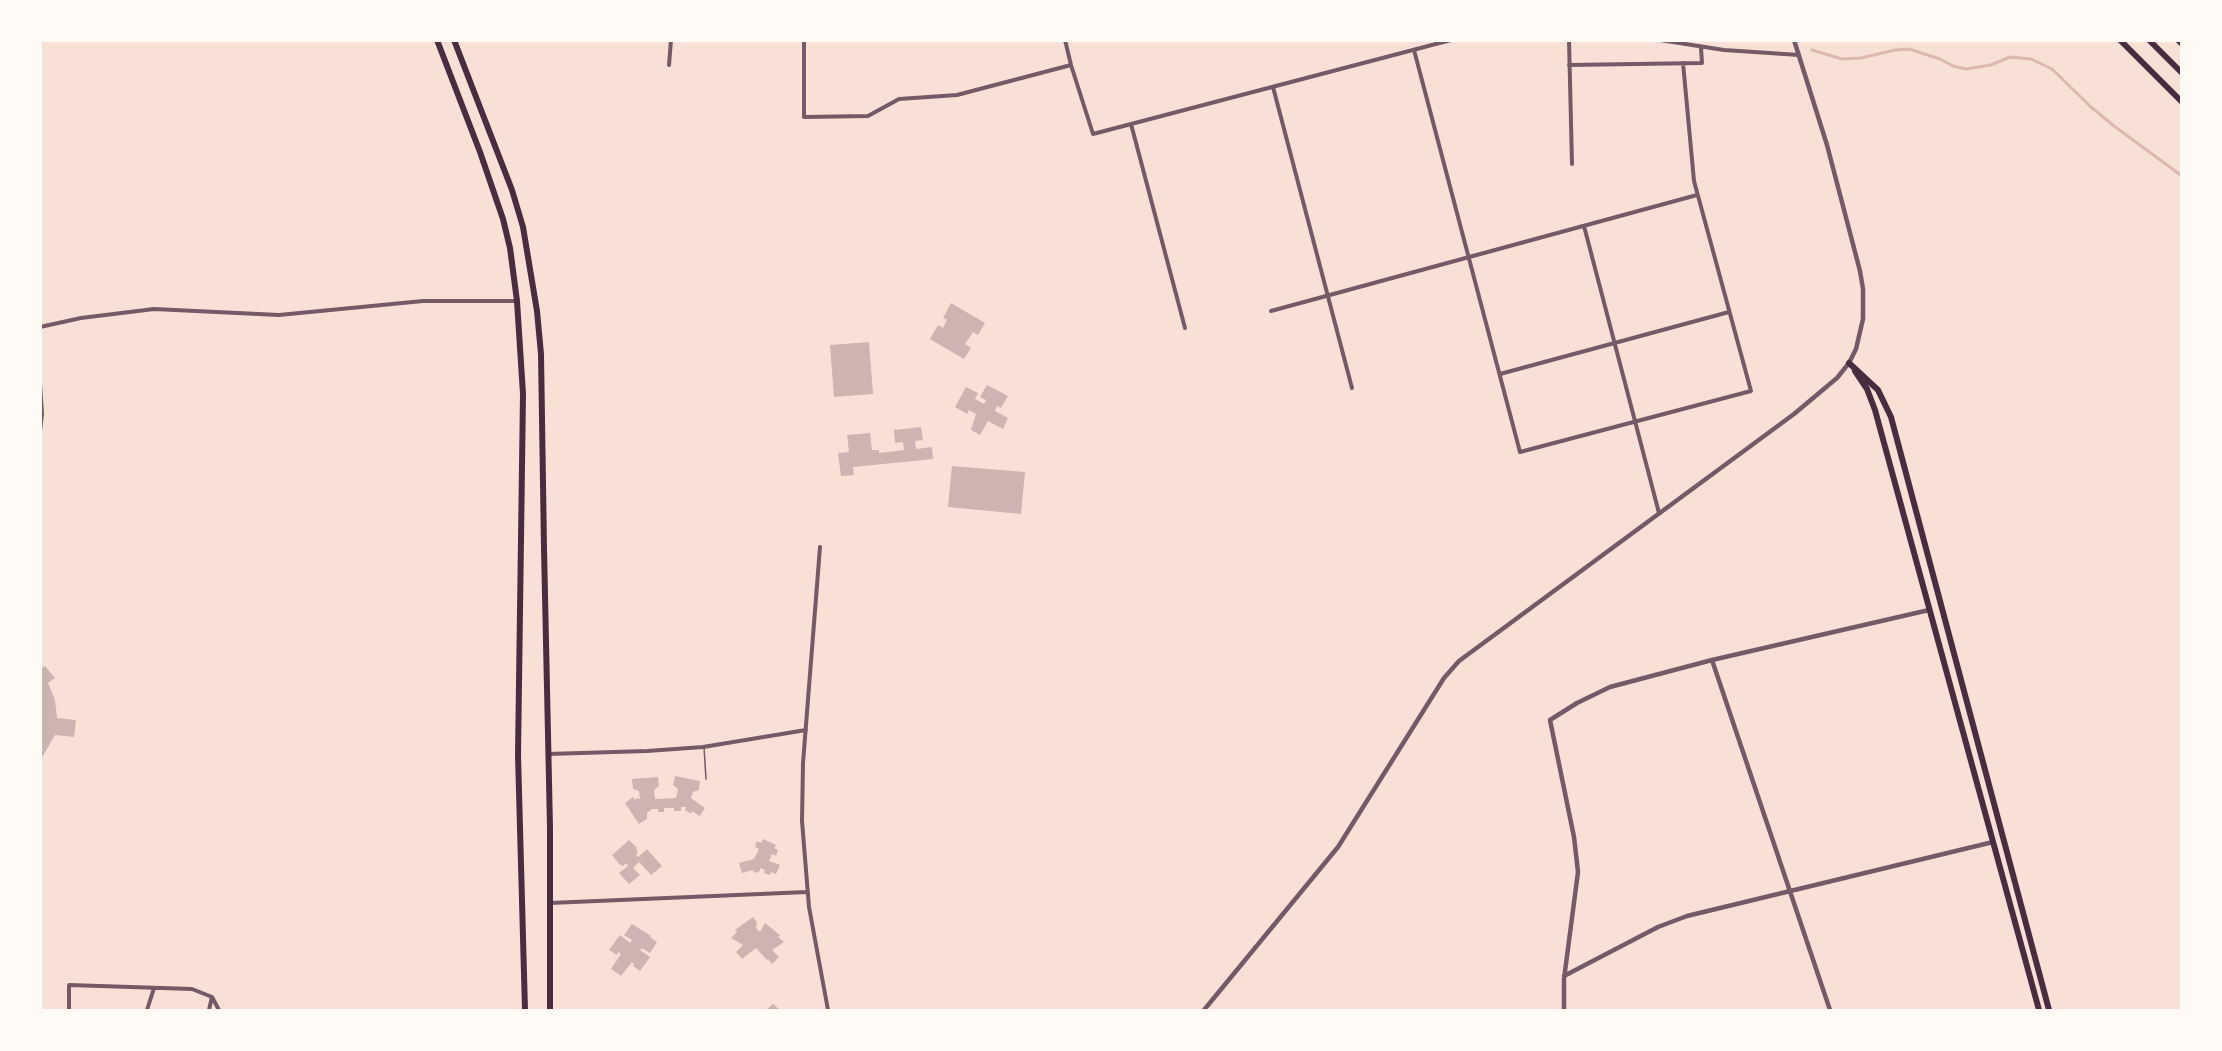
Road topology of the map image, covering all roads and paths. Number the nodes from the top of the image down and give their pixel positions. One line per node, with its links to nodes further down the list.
1 (437, 40): 28 (main road)
2 (454, 40): 46 (main road)
3 (671, 40): 16 (street)
4 (804, 40): 17 (street)
5 (1065, 40): 17 (street)
6 (1451, 40): 13 (street)
7 (1569, 40): 18 (street)
8 (1660, 40): 12 (street)
9 (1794, 40): 14 (street)
10 (2120, 40): 21 (main road)
11 (2149, 40): 19 (main road)
12 (1701, 48): 14 (street); 15 (street)
13 (1414, 50): 20 (street); 26 (street)
14 (1799, 55): 34 (street)
15 (1683, 63): 18 (street); 24 (street)
16 (669, 65)
17 (1071, 65): 22 (street)
18 (1569, 65): 23 (street)
19 (2181, 72)
20 (1273, 87): 22 (street); 27 (street)
21 (2181, 102)
22 (1131, 124): 32 (street)
23 (1572, 165)
24 (1697, 195): 25 (street); 30 (street)
25 (1584, 226): 26 (street); 33 (street)
26 (1470, 257): 27 (street); 35 (street)
27 (1328, 296): 29 (street); 37 (street)
28 (518, 301): 31 (street); 59 (main road)
29 (1271, 311)
30 (1729, 312): 33 (street); 38 (street)
31 (40, 327)
32 (1185, 328)
33 (1614, 344): 35 (street); 38 (street)
34 (1849, 363): 40 (street); 42 (main road); 66 (main road)
35 (1500, 374): 38 (street)
36 (40, 384): 39 (street)
37 (1352, 388)
38 (1635, 422): 40 (street)
39 (40, 431)
40 (1659, 513): 62 (street)
41 (820, 547): 44 (street)
42 (1929, 610): 43 (street); 48 (main road)
43 (1712, 660): 49 (street); 52 (street)
44 (806, 730): 45 (street); 50 (street)
45 (704, 747): 46 (street); 47 (lane)
46 (548, 754): 51 (main road)
47 (706, 779)
48 (1994, 842): 49 (street); 65 (main road)
49 (1790, 891): 52 (street); 64 (street)
50 (807, 892): 51 (street); 61 (street)
51 (549, 903): 60 (main road)
52 (1564, 976): 63 (street)
53 (154, 988): 54 (street); 55 (street); 56 (street)
54 (212, 997): 57 (street); 58 (street)
55 (69, 1011)
56 (147, 1011)
57 (209, 1011)
58 (219, 1011)
59 (525, 1011)
60 (550, 1011)
61 (828, 1011)
62 (1204, 1011)
63 (1564, 1011)
64 (1830, 1011)
65 (2038, 1011)
66 (2049, 1011)

